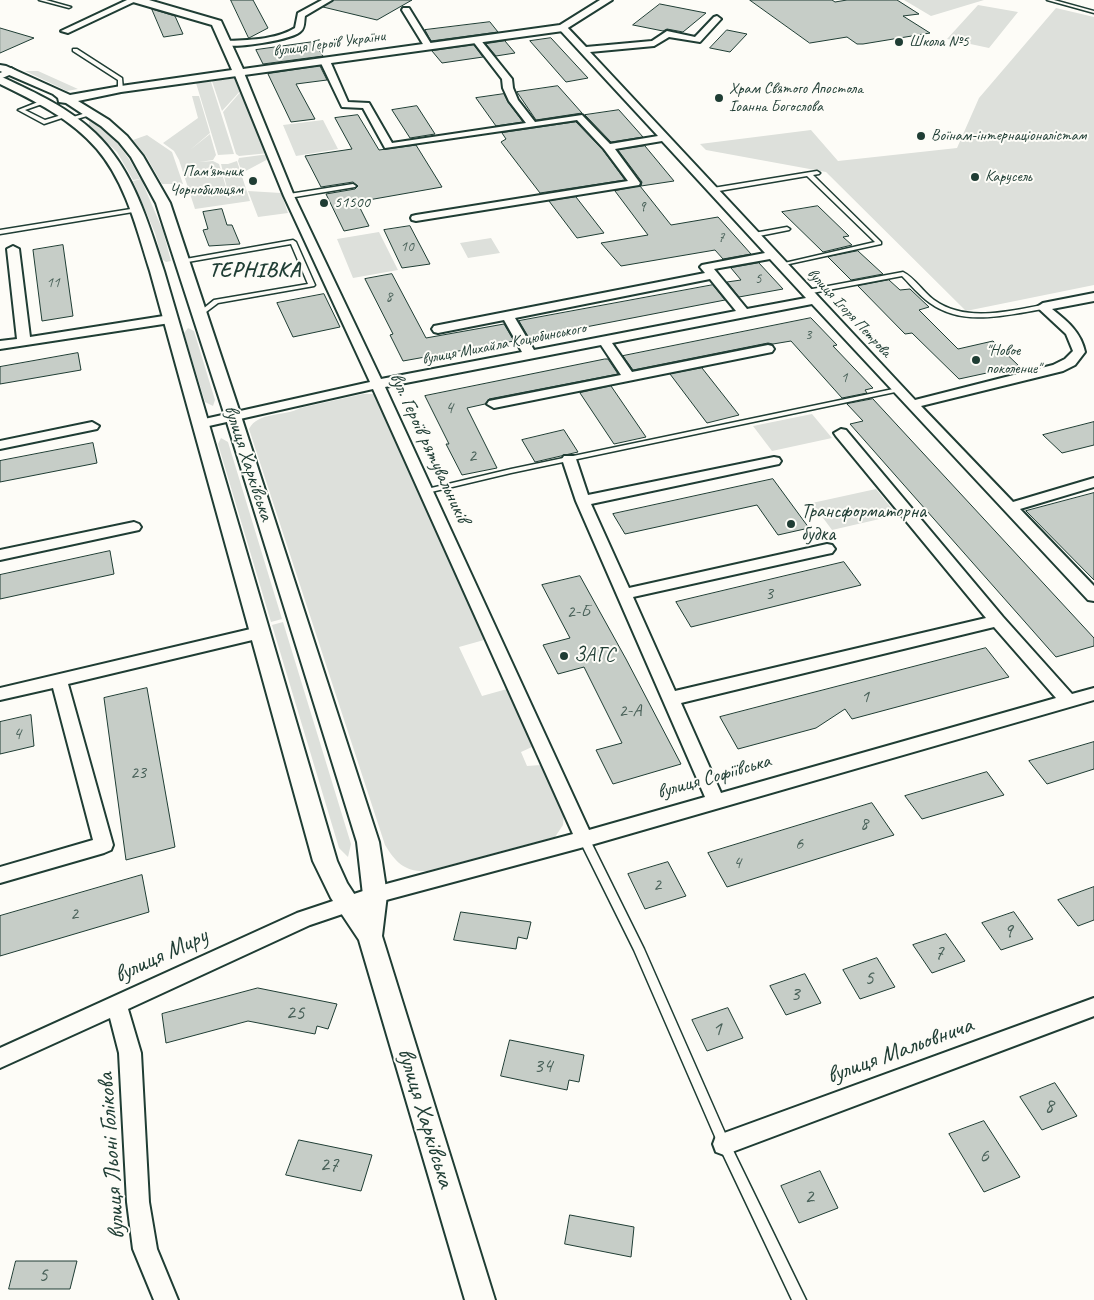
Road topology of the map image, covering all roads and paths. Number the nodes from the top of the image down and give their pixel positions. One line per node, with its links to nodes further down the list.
1 (41, 0): 6 (lane)
2 (139, 0): 11 (street); 13 (street)
3 (328, 0): 13 (street)
4 (607, 0): 10 (street, вулиця Героїв України)
5 (1049, 0): 8 (lane)
6 (69, 7)
7 (406, 10): 14 (street)
8 (1094, 12)
9 (718, 19): 16 (street)
10 (563, 28): 12 (street, вулиця Героїв України); 16 (street, вулиця Ігоря Петрова)
11 (65, 31)
12 (476, 40): 14 (street, вулиця Героїв України); 25 (street)
13 (226, 44): 18 (street)
14 (429, 47): 17 (street, вулиця Героїв України)
15 (75, 50): 20 (lane)
16 (583, 50): 26 (street, вулиця Ігоря Петрова)
17 (326, 61): 18 (street, вулиця Героїв України); 25 (street)
18 (239, 73): 20 (street, вулиця Героїв України); 32 (street, вул. Героїв рятувальників)
19 (3, 74): 21 (street, вулиця Харківська); 22 (street, вулиця Харківська)
20 (121, 89): 21 (street, вулиця Героїв України)
21 (69, 98): 22 (street, вулиця Героїв України); 23 (street, вулиця Харківська)
22 (46, 103): 24 (street, вулиця Харківська); 24 (lane)
23 (92, 113): 24 (lane); 40 (street, вулиця Харківська)
24 (67, 118): 33 (street, вулиця Харківська)
25 (533, 125): 27 (street)
26 (664, 138): 27 (street); 31 (street, вулиця Ігоря Петрова)
27 (608, 147): 34 (street)
28 (818, 173): 29 (lane)
29 (808, 175): 31 (lane); 41 (lane)
30 (354, 186): 32 (lane)
31 (712, 190): 37 (street, вулиця Ігоря Петрова)
32 (289, 196): 58 (street, вул. Героїв рятувальників)
33 (137, 210): 36 (lane); 42 (street, вулиця Харківська)
34 (416, 218)
35 (787, 229): 37 (lane)
36 (0, 232)
37 (754, 235): 39 (street, вулиця Ігоря Петрова)
38 (13, 248): 52 (street)
39 (772, 255): 41 (street, вулиця Ігоря Петрова); 43 (street)
40 (182, 261): 42 (street); 47 (street, вулиця Харківська); 47 (lane)
41 (782, 265): 44 (street, вулиця Ігоря Петрова)
42 (155, 266): 50 (street, вулиця Харківська)
43 (713, 275): 48 (street); 49 (street)
44 (811, 296): 46 (lane); 48 (street, вулиця Михайла Коцюбинського); 59 (street, вулиця Ігоря Петрова)
45 (1094, 297): 46 (street)
46 (1043, 307): 61 (street)
47 (200, 314): 50 (street); 62 (street, вулиця Харківська)
48 (744, 314): 53 (street, вулиця Михайла Коцюбинського)
49 (508, 316): 51 (street); 56 (street)
50 (170, 319): 52 (street); 63 (street, вулиця Харківська)
51 (438, 329)
52 (24, 341): 54 (street)
53 (605, 341): 56 (street, вулиця Михайла Коцюбинського); 57 (street)
54 (0, 345)
55 (768, 349): 57 (street)
56 (530, 355): 58 (street, вулиця Михайла Коцюбинського)
57 (629, 377): 60 (street)
58 (378, 384): 62 (street, вулиця Михайла Коцюбинського); 70 (street, вул. Героїв рятувальників)
59 (898, 390): 61 (street, вулиця Ігоря Петрова); 67 (lane)
60 (494, 404)
61 (913, 404): 72 (street, вулиця Ігоря Петрова)
62 (233, 416): 63 (street, вулиця Михайла Коцюбинського); 88 (street, вулиця Харківська)
63 (200, 424): 79 (street, вулиця Харківська)
64 (92, 426): 66 (street)
65 (841, 433): 78 (street)
66 (0, 444)
67 (569, 459): 70 (lane); 71 (street)
68 (774, 461): 71 (street)
69 (1094, 482): 72 (street)
70 (427, 491): 86 (street, вул. Героїв рятувальників)
71 (583, 501): 76 (street)
72 (1011, 507): 77 (street, вулиця Ігоря Петрова)
73 (134, 528): 75 (street)
74 (827, 549): 76 (street)
75 (0, 556)
76 (624, 594): 83 (street)
77 (1094, 596)
78 (997, 621): 83 (street); 84 (street)
79 (259, 633): 80 (street); 89 (street, вулиця Харківська)
80 (59, 680): 81 (street); 87 (street)
81 (0, 694)
82 (1094, 694): 84 (street, вулиця Софіївська)
83 (670, 700): 85 (street)
84 (1068, 701): 85 (street, вулиця Софіївська)
85 (715, 800): 86 (street, вулиця Софіївська)
86 (584, 838): 88 (street, вулиця Софіївська); 94 (lane)
87 (0, 875)
88 (375, 895): 89 (street, вулиця Софіївська); 90 (street, вулиця Харківська)
89 (346, 904): 90 (street, вулиця Харківська); 91 (street, вулиця Миру)
90 (370, 936): 96 (street, вулиця Харківська)
91 (117, 1006): 93 (street, вулиця Миру); 95 (street, вулиця Льоні Голікова)
92 (1094, 1007): 94 (street, вулиця Мальовнича)
93 (0, 1058)
94 (724, 1144): 97 (lane)
95 (166, 1300)
96 (480, 1300)
97 (799, 1300)

